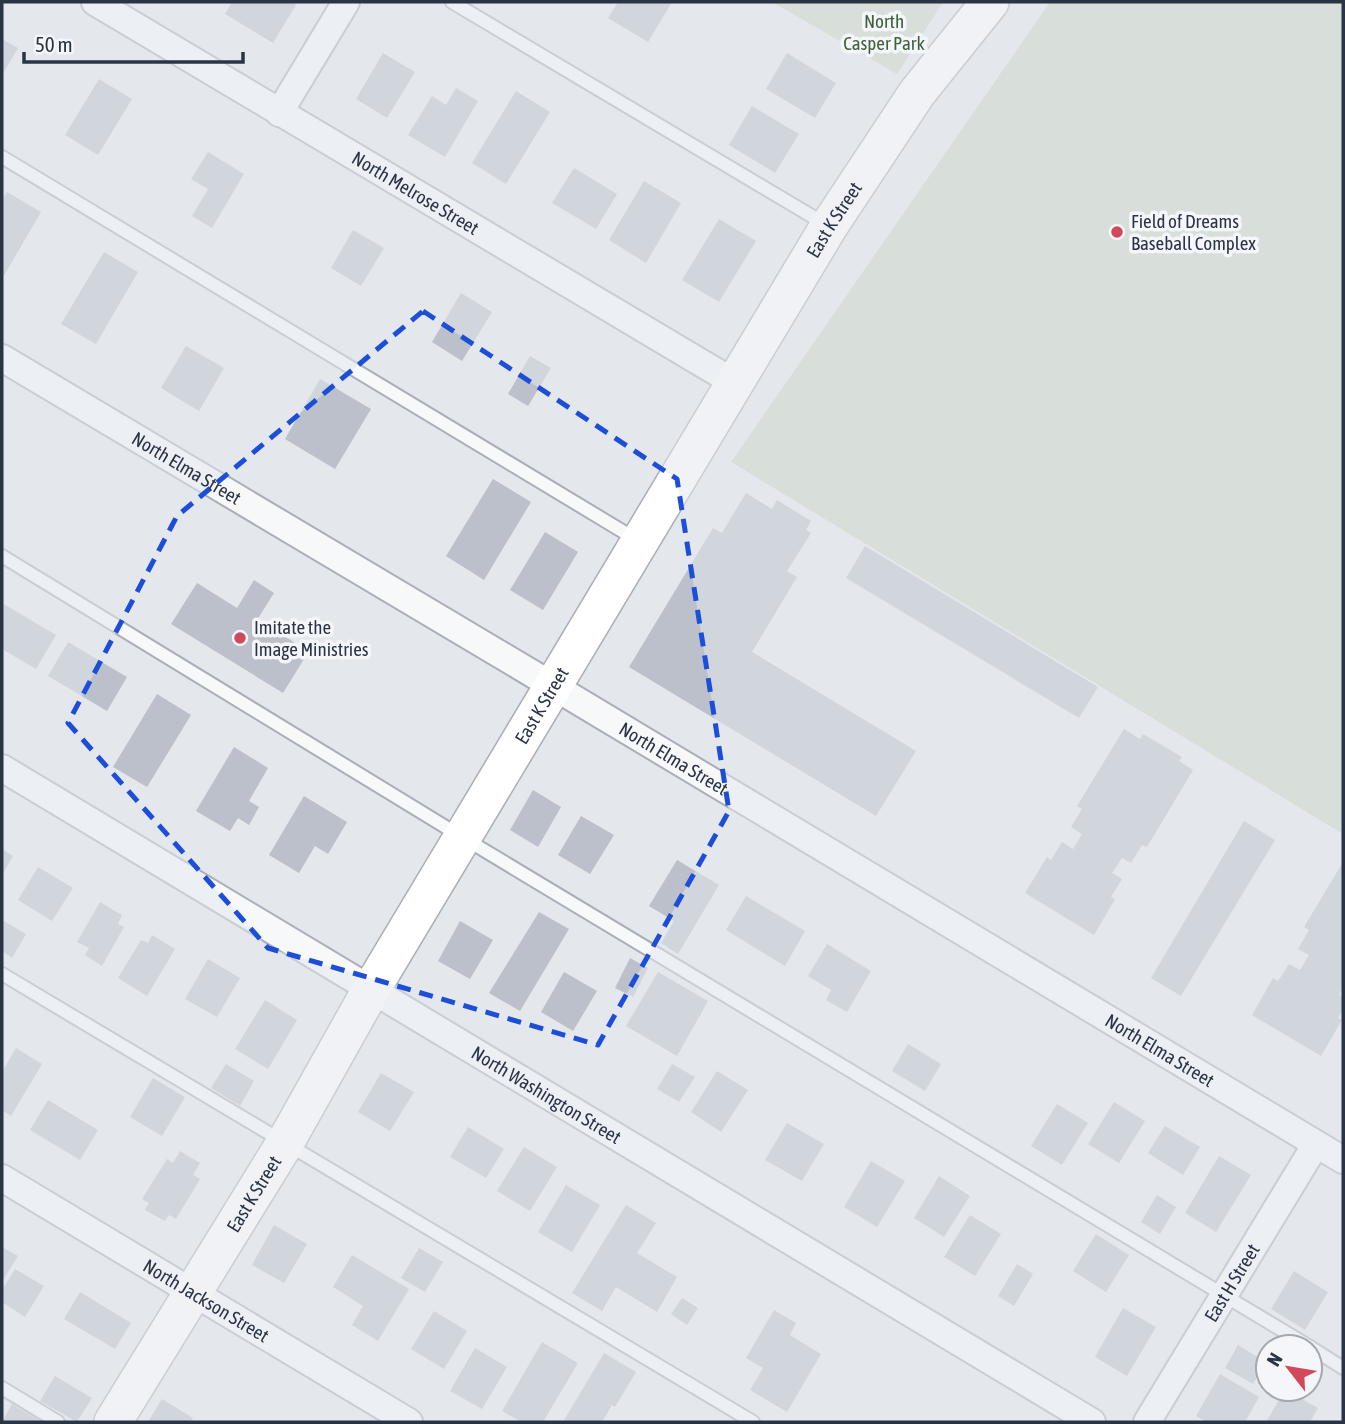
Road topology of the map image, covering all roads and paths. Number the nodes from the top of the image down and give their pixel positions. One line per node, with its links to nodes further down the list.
1 (94, 2): 5 (street, North Melrose Street)
2 (346, 2): 5 (street)
3 (452, 2): 7 (lane)
4 (990, 2): 7 (street, East K Street)
5 (279, 113): 9 (street, North Melrose Street)
6 (2, 157): 10 (lane)
7 (829, 226): 9 (street, East K Street)
8 (2, 358): 12 (street, North Elma Street)
9 (735, 383): 10 (street, East K Street)
10 (640, 541): 12 (street, East K Street)
11 (2, 556): 14 (lane)
12 (553, 686): 14 (street, East K Street); 18 (street, North Elma Street)
13 (2, 768): 16 (street, North Washington Street)
14 (462, 837): 16 (street, East K Street); 22 (lane)
15 (2, 974): 17 (lane)
16 (372, 988): 17 (street, East K Street); 31 (street, North Washington Street)
17 (285, 1143): 21 (street, East K Street); 30 (lane)
18 (1317, 1144): 19 (street, North Elma Street); 22 (street, East H Street)
19 (1343, 1160)
20 (2, 1178): 21 (street, North Jackson Street)
21 (192, 1292): 28 (street, East K Street); 29 (street, North Jackson Street)
22 (1225, 1295): 23 (lane); 32 (street, East H Street)
23 (1287, 1333)
24 (1324, 1356): 25 (lane)
25 (1343, 1368)
26 (2, 1388): 27 (lane)
27 (58, 1422)
28 (113, 1422)
29 (409, 1422)
30 (753, 1422)
31 (1092, 1422)
32 (1147, 1422)

